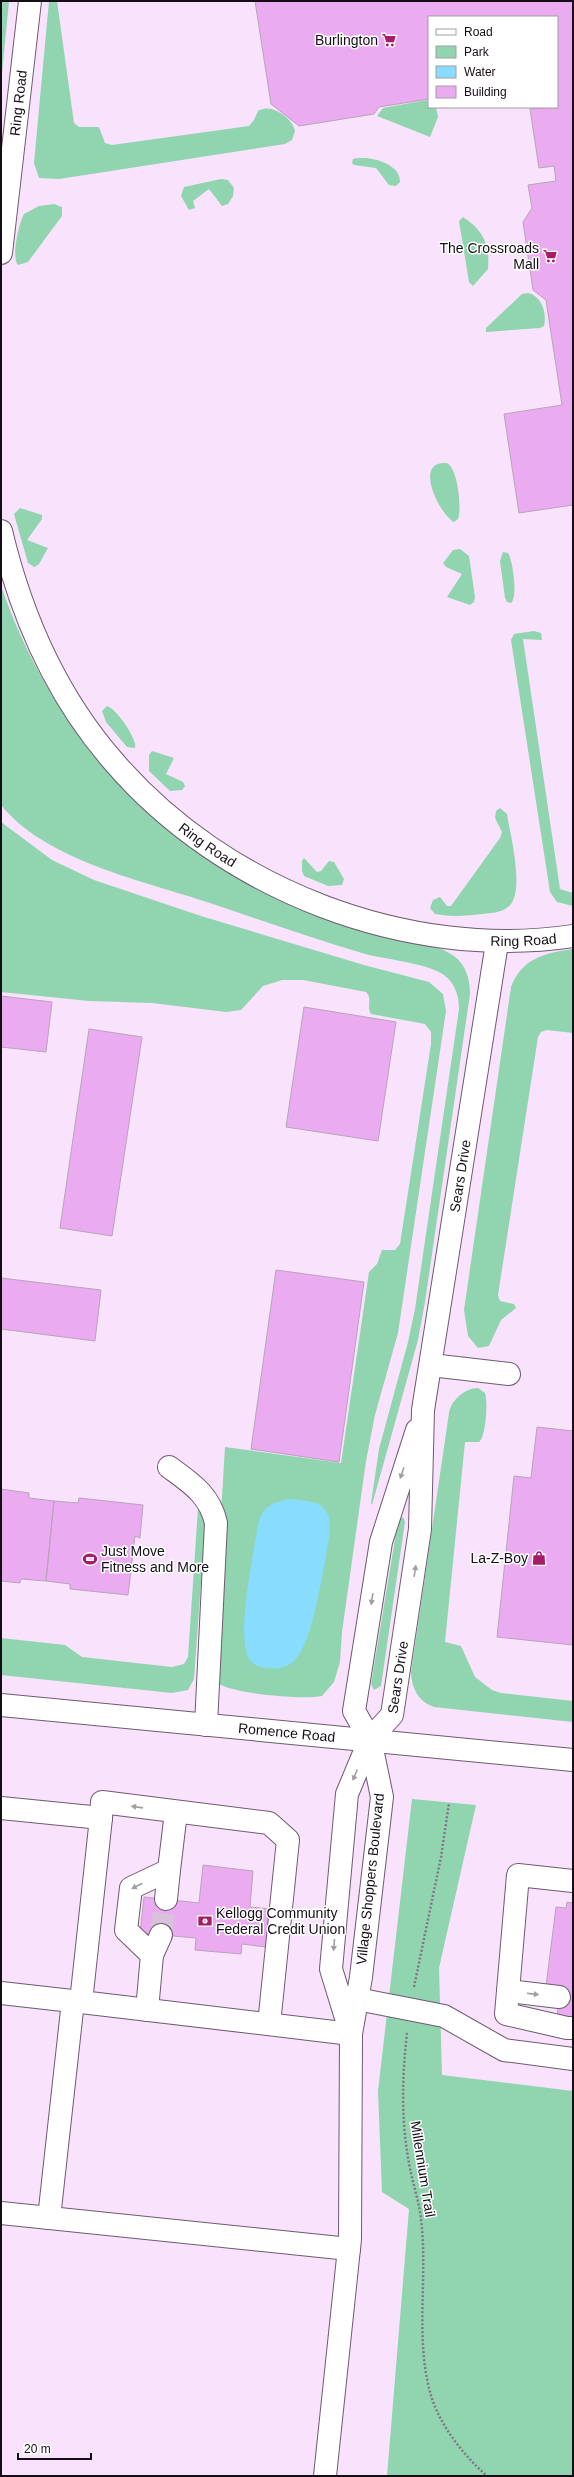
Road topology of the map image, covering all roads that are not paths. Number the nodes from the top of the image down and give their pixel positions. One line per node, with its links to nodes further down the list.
1 (30, 1): 2 (street, Ring Road)
2 (1, 253)
3 (1, 531): 5 (street, Ring Road)
4 (573, 936): 5 (street, Ring Road)
5 (497, 943): 6 (street, Sears Drive)
6 (431, 1365): 7 (street); 8 (street, Sears Drive)
7 (510, 1374)
8 (424, 1410): 12 (street, Sears Drive, one-way to 8); 12 (street, Sears Drive, one-way to 12)
9 (168, 1467): 11 (street)
10 (1, 1705): 11 (street, Romence Road)
11 (206, 1725): 12 (street, Romence Road)
12 (370, 1739): 13 (street, Romence Road); 25 (street, Village Shoppers Boulevard); 30 (street, Village Shoppers Boulevard, one-way to 30)
13 (573, 1760)
14 (1, 1808): 16 (street)
15 (176, 1812): 16 (street, one-way to 16); 17 (street); 28 (street)
16 (101, 1818): 26 (street)
17 (169, 1870): 19 (street); 21 (street, one-way to 21)
18 (573, 1881): 22 (street)
19 (166, 1899)
20 (161, 1935): 21 (street)
21 (152, 1955): 27 (street)
22 (508, 1991): 24 (street, one-way to 24); 29 (street)
23 (1, 1993): 26 (street)
24 (559, 1997)
25 (357, 1999): 30 (street, Village Shoppers Boulevard); 31 (street)
26 (77, 2002): 27 (street); 33 (street)
27 (147, 2010): 28 (street)
28 (269, 2024): 30 (street)
29 (573, 2028)
30 (351, 2034): 34 (street)
31 (573, 2059)
32 (1, 2213): 33 (street)
33 (49, 2218): 34 (street)
34 (349, 2248): 35 (street)
35 (324, 2476)

